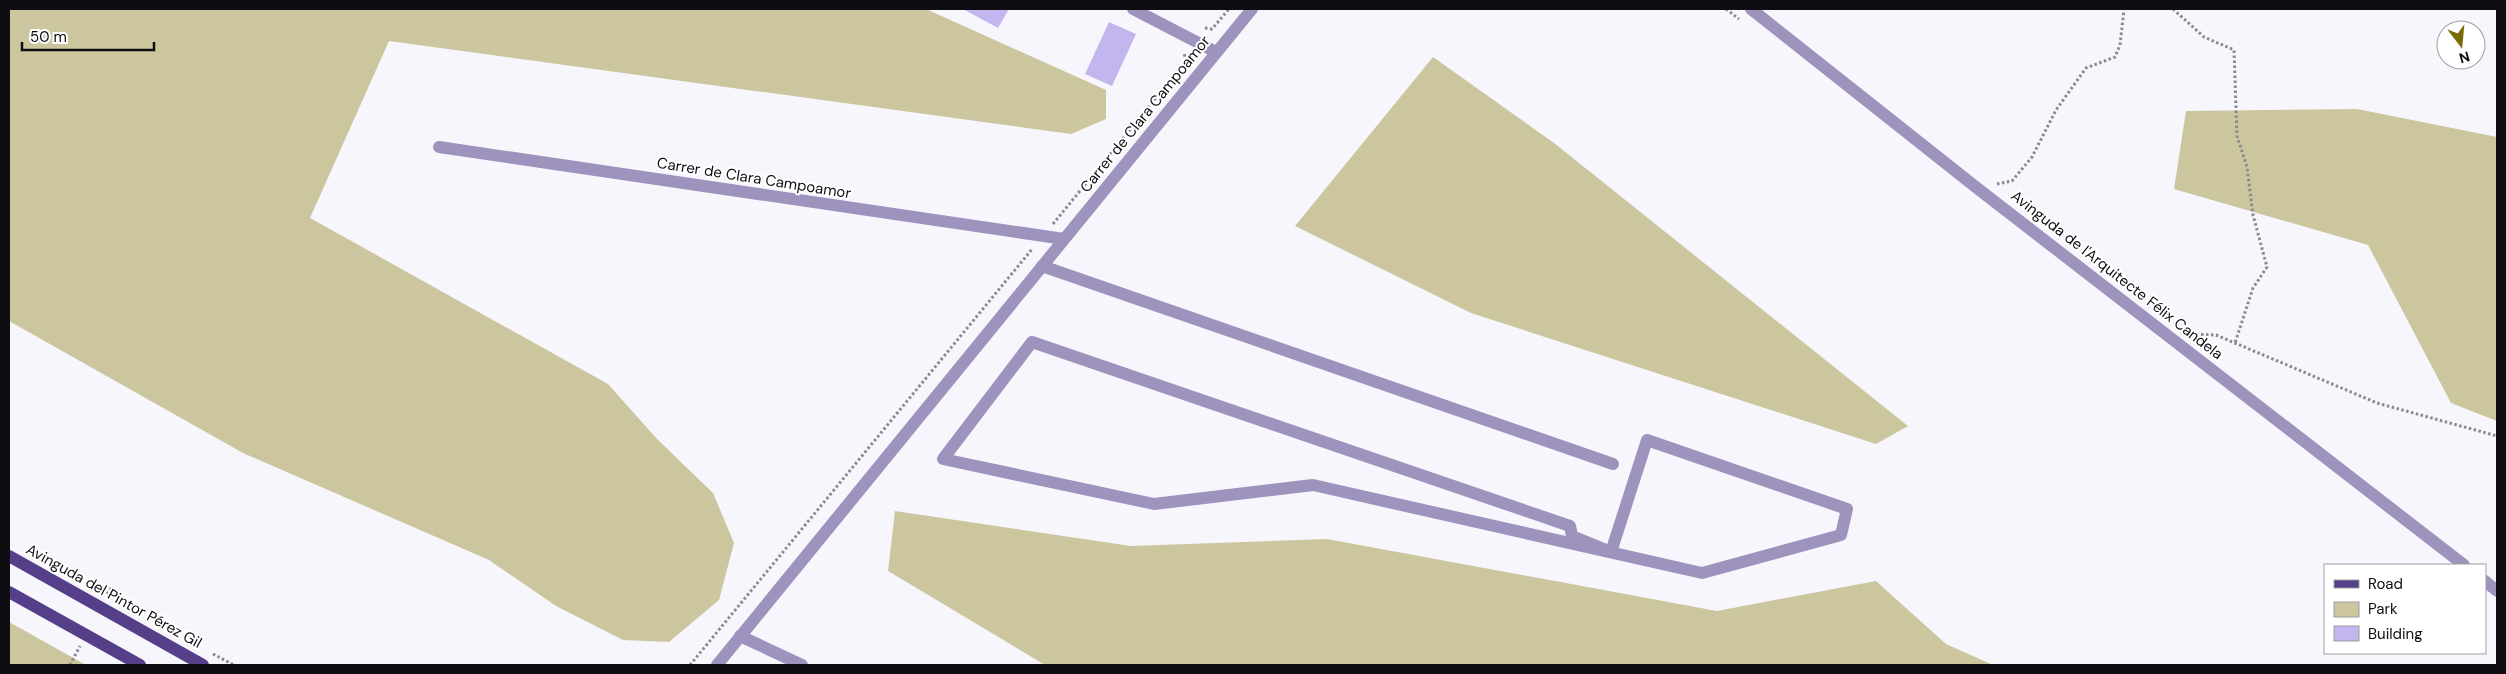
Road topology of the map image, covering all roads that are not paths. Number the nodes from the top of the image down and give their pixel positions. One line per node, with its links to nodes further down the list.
1 (1133, 9): 4 (street)
2 (1252, 9): 4 (street, Carrer de Clara Campoamor)
3 (1751, 9): 11 (street, Avinguda de l'Arquitecte Félix Candela)
4 (1216, 52): 6 (street, Carrer de Clara Campoamor)
5 (439, 147): 6 (street, Carrer de Clara Campoamor)
6 (1064, 239): 7 (street, Carrer de Clara Campoamor)
7 (1042, 266): 8 (street); 15 (street, Carrer de Clara Campoamor)
8 (1612, 464)
9 (1611, 552): 9 (street)
10 (9, 556): 17 (main road, Avinguda del Pintor Pérez Gil)
11 (2463, 564)
12 (2486, 582): 13 (street)
13 (2497, 591)
14 (9, 592): 16 (main road)
15 (740, 636): 18 (street, Carrer de Clara Campoamor); 19 (street)
16 (140, 665)
17 (203, 665)
18 (718, 665)
19 (802, 665)

